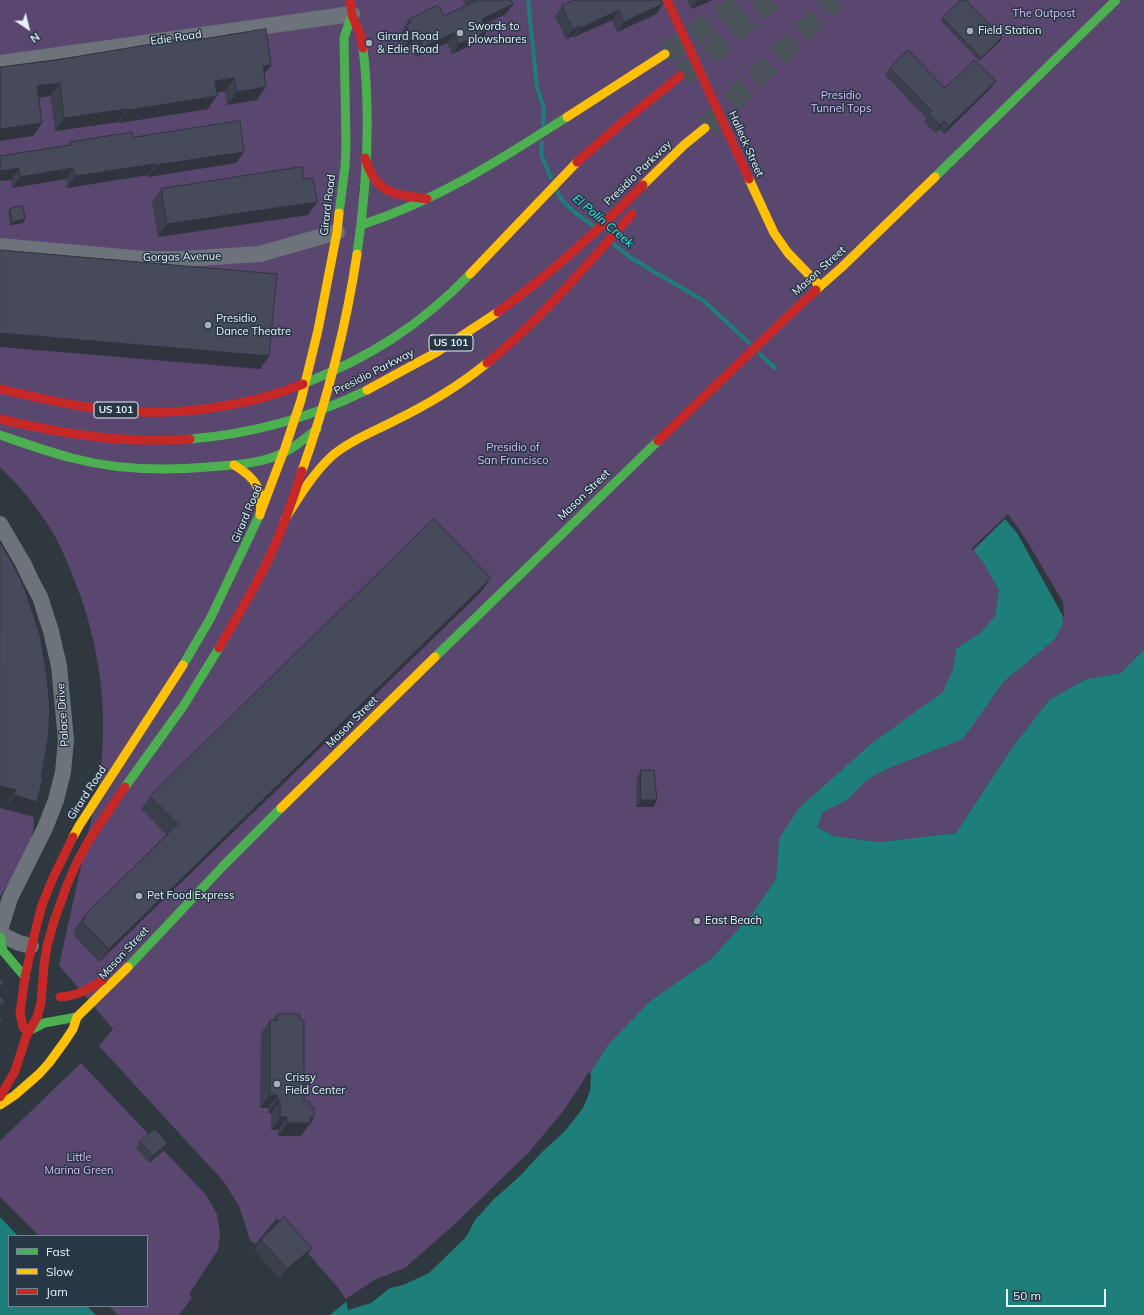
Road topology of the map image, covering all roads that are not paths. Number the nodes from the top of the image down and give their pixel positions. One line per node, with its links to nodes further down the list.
1 (667, 0): 14 (main road, Halleck Street)
2 (1116, 0): 14 (main road, Mason Street)
3 (351, 7): 5 (street, Edie Road); 8 (main road); 12 (main road, Girard Road)
4 (665, 54): 9 (main road, Gorgas Avenue)
5 (0, 63)
6 (680, 76): 15 (main road, Presidio Parkway / US 101)
7 (691, 151): 17 (main road, Presidio Parkway / US 101)
8 (365, 158): 9 (main road); 11 (main road)
9 (427, 199): 11 (main road, Gorgas Avenue)
10 (637, 209): 21 (main road)
11 (361, 225): 12 (main road, Gorgas Avenue); 18 (main road)
12 (338, 232): 13 (street, Gorgas Avenue); 16 (main road, Girard Road)
13 (0, 246)
14 (820, 286): 32 (main road, Mason Street)
15 (0, 389)
16 (300, 400): 18 (main road); 23 (main road, Girard Road)
17 (0, 419)
18 (317, 429): 20 (main road); 23 (main road); 26 (main road)
19 (0, 434): 24 (main road)
20 (327, 434)
21 (364, 435): 22 (main road); 26 (main road)
22 (342, 436)
23 (283, 453): 24 (main road); 25 (main road, Girard Road)
24 (234, 465): 25 (main road)
25 (260, 515): 31 (main road, Girard Road)
26 (285, 519): 33 (main road)
27 (0, 524): 28 (street, Palace Drive)
28 (0, 930)
29 (0, 934): 31 (street)
30 (0, 937): 34 (main road)
31 (31, 946): 34 (main road, Girard Road)
32 (139, 956): 35 (main road); 36 (main road, Mason Street)
33 (44, 970): 35 (main road); 37 (main road)
34 (25, 977): 37 (main road, Girard Road)
35 (60, 997): 36 (main road)
36 (77, 1017): 37 (main road); 39 (main road)
37 (27, 1032): 38 (main road)
38 (0, 1097)
39 (0, 1106)

